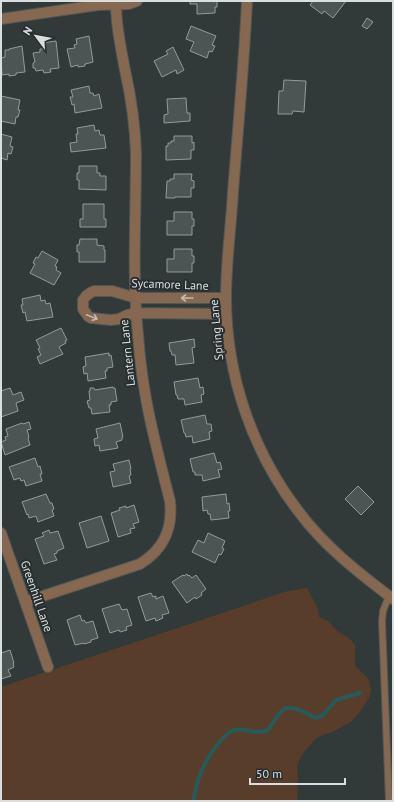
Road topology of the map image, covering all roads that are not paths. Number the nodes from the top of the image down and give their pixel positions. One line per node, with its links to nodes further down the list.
1 (137, 1): 3 (street)
2 (247, 1): 6 (street, Spring Lane)
3 (116, 5): 4 (street); 5 (street, Lantern Lane)
4 (1, 19)
5 (136, 298): 6 (street, Sycamore Lane, one-way to 5); 7 (street, Lantern Lane); 7 (street, Sycamore Lane, one-way to 7)
6 (226, 298): 8 (street, Spring Lane)
7 (136, 313): 8 (street, Sycamore Lane); 11 (street, Lantern Lane)
8 (226, 314): 10 (street, Spring Lane)
9 (1, 533): 11 (street, Greenhill Lane)
10 (391, 598): 13 (lane)
11 (25, 602): 12 (street, Greenhill Lane)
12 (48, 667)
13 (389, 801)

